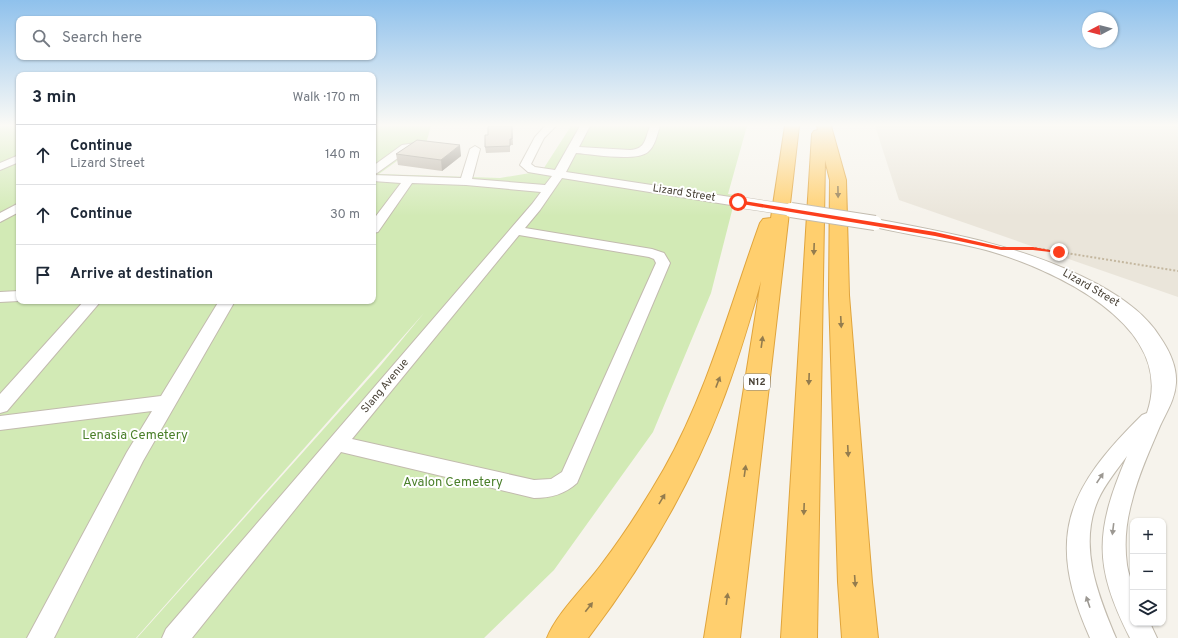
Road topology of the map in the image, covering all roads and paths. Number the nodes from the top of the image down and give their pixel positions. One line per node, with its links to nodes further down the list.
1 (394, 156): 10 (lane)
2 (473, 156): 16 (lane)
3 (529, 156): 11 (lane)
4 (568, 156): 12 (lane, Slang Avenue)
5 (788, 156): 13 (highway, N12)
6 (818, 156): 40 (highway, one-way to 40)
7 (832, 156): 41 (highway, one-way to 41)
8 (16, 160): 9 (lane)
9 (7, 164)
10 (376, 169)
11 (532, 170): 12 (lane, Lizard Street); 17 (lane)
12 (559, 174): 18 (lane, Slang Avenue); 31 (lane, Lizard Street, bridge)
13 (785, 176): 38 (highway, one-way to 13); 39 (highway, N12, one-way to 13)
14 (376, 178): 15 (lane)
15 (409, 180): 16 (lane); 21 (lane)
16 (466, 182): 17 (lane)
17 (497, 184): 18 (lane)
18 (548, 189): 22 (lane, Slang Avenue)
19 (16, 209): 20 (lane)
20 (0, 218)
21 (376, 224)
22 (517, 231): 33 (lane, Slang Avenue); 33 (lane)
23 (1033, 248): 24 (path)
24 (1178, 271)
25 (16, 296): 26 (lane)
26 (0, 297)
27 (90, 304): 30 (lane)
28 (225, 304): 29 (lane)
29 (168, 402): 32 (lane); 36 (lane)
30 (0, 406)
31 (1155, 414): 34 (lane, Lizard Street, one-way to 34); 42 (lane, Lizard Street, one-way to 31)
32 (0, 423)
33 (337, 443): 37 (lane, Slang Avenue)
34 (1130, 610)
35 (1138, 626): 43 (lane)
36 (40, 638)
37 (175, 638)
38 (565, 638)
39 (722, 638)
40 (798, 638)
41 (860, 638)
42 (1103, 638)
43 (1144, 638)

